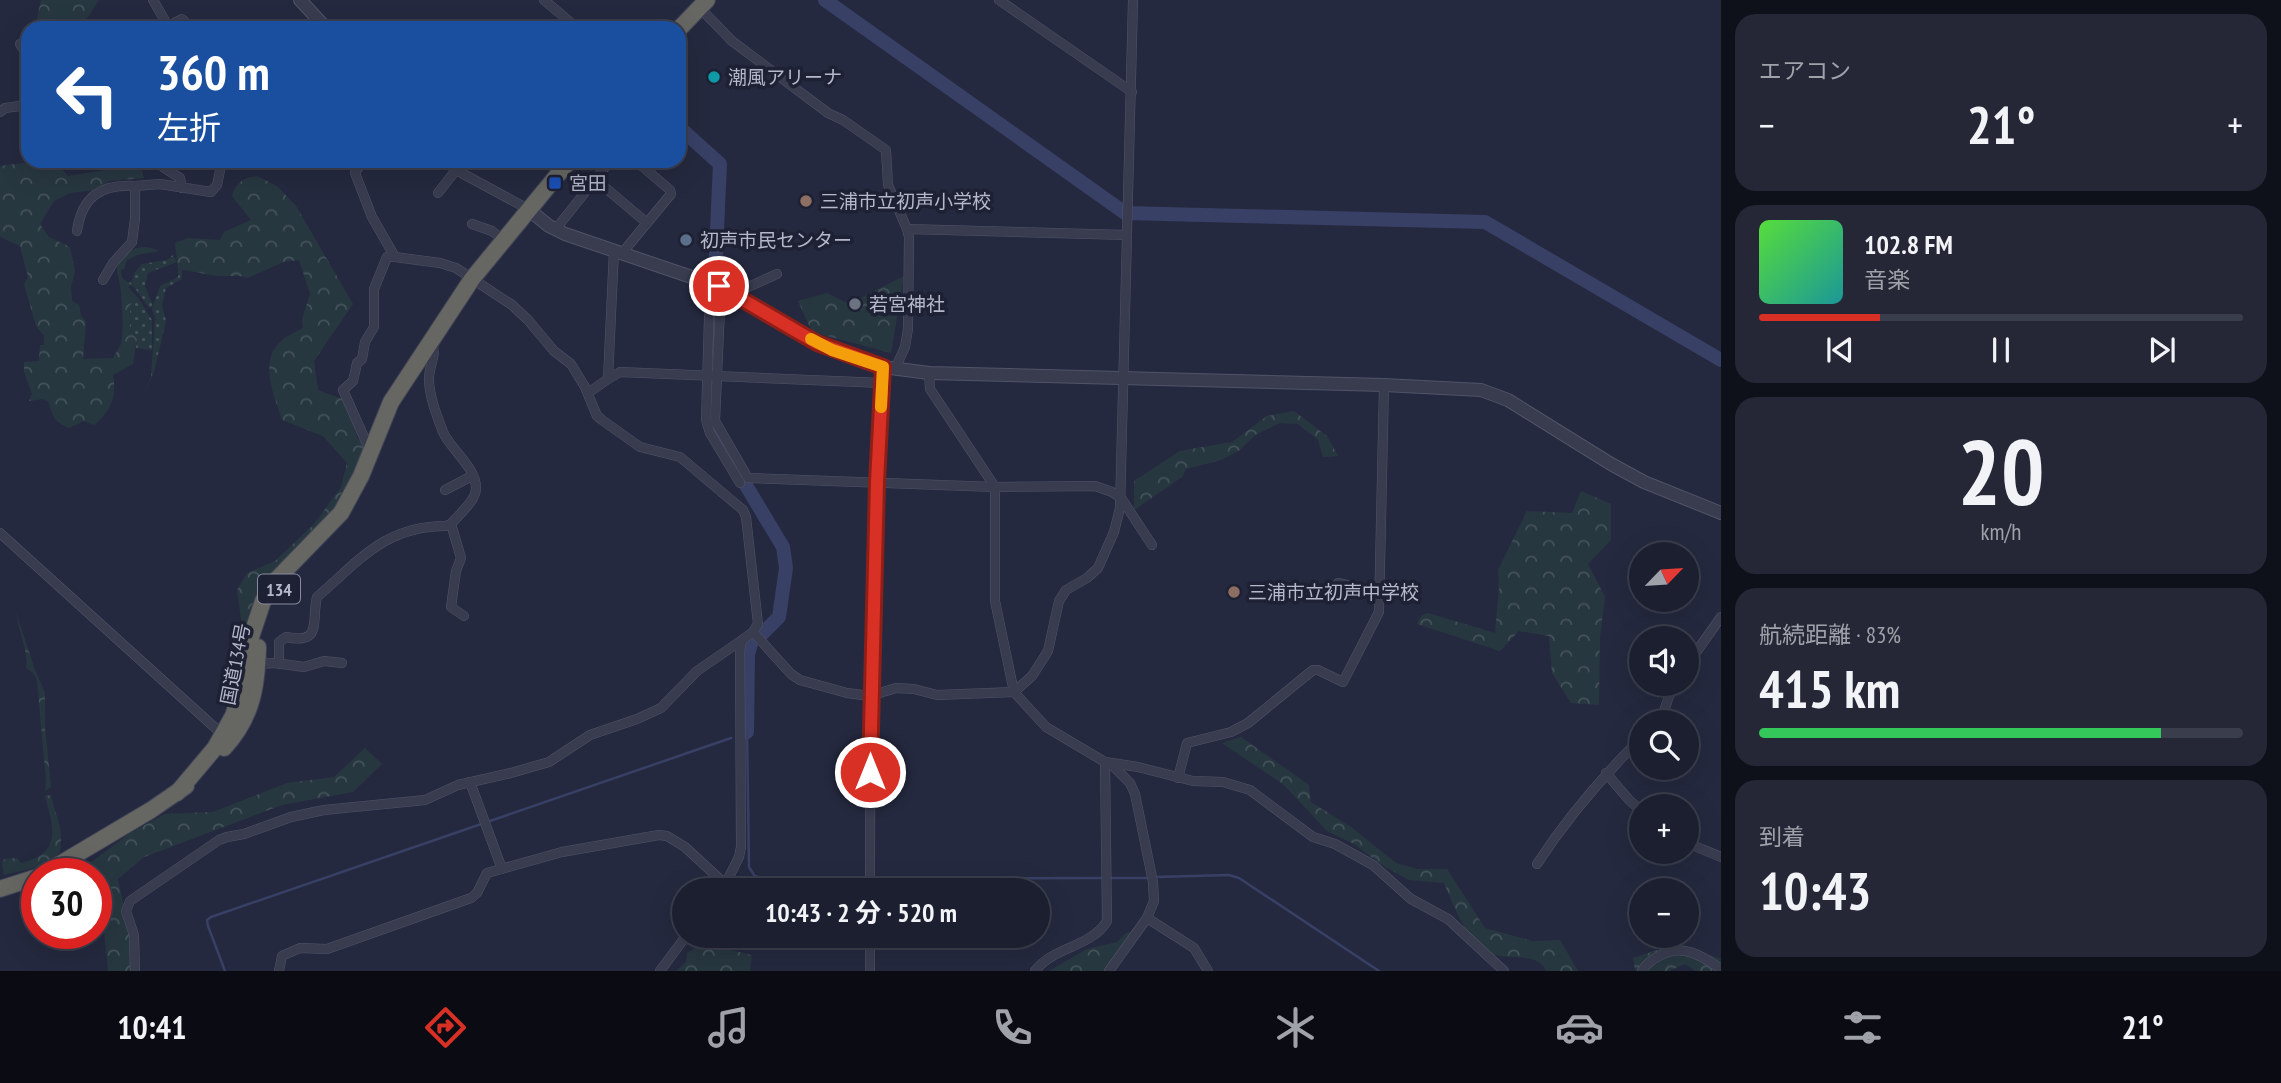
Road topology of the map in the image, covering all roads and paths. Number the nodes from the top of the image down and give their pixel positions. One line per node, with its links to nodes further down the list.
1 (153, 0): 7 (street)
2 (300, 0): 8 (street)
3 (544, 0): 9 (street)
4 (999, 0): 11 (street)
5 (1133, 0): 11 (street)
6 (703, 4): 10 (highway); 29 (street)
7 (164, 21)
8 (320, 21)
9 (569, 21)
10 (686, 22)
11 (1132, 92): 32 (street)
12 (21, 106): 13 (street)
13 (0, 112)
14 (165, 168): 24 (street)
15 (221, 168): 24 (street)
16 (358, 168): 35 (street)
17 (454, 168): 21 (street)
18 (563, 168): 26 (highway, 国道134号 / 134)
19 (604, 168): 22 (street)
20 (644, 168): 27 (street)
21 (456, 170): 25 (street); 26 (street)
22 (595, 179): 27 (street); 30 (street)
23 (135, 186): 24 (street); 31 (street); 38 (street)
24 (183, 188)
25 (438, 193)
26 (528, 209): 30 (street); 33 (highway, 国道134号 / 134)
27 (647, 223): 34 (street)
28 (472, 224): 33 (street)
29 (907, 229): 32 (street); 42 (street)
30 (555, 230): 34 (street)
31 (77, 231)
32 (1127, 234): 46 (street)
33 (503, 240): 37 (highway, 国道134号 / 134)
34 (619, 251): 39 (street); 45 (street)
35 (395, 257): 37 (street); 51 (street)
36 (777, 274): 40 (street)
37 (472, 279): 41 (highway, 国道134号 / 134); 50 (street)
38 (103, 280)
39 (715, 285): 40 (street); 44 (street)
40 (735, 293): 42 (street)
41 (432, 340): 49 (highway, 国道134号 / 134); 52 (street)
42 (889, 368): 43 (street); 47 (street)
43 (929, 373): 46 (street); 55 (street)
44 (712, 376): 45 (street); 47 (street); 53 (street)
45 (608, 379): 50 (street)
46 (1125, 379): 48 (street); 58 (street)
47 (882, 383): 54 (street)
48 (1384, 385): 59 (street); 64 (street)
49 (400, 390): 51 (highway, 国道134号 / 134); 72 (highway, 国道134号 / 134)
50 (588, 393): 57 (street)
51 (371, 447): 75 (highway, 国道134号 / 134)
52 (472, 476): 56 (street); 60 (street)
53 (744, 480): 54 (street); 57 (street)
54 (877, 482): 55 (street); 74 (street)
55 (995, 487): 58 (street); 73 (street)
56 (444, 490)
57 (724, 493): 67 (street)
58 (1121, 498): 62 (street); 73 (street)
59 (1721, 513)
60 (451, 524): 65 (street); 71 (street)
61 (0, 533): 76 (street)
62 (1152, 545)
63 (1338, 583): 64 (street)
64 (1379, 592): 80 (street)
65 (464, 616)
66 (1721, 617): 69 (street)
67 (753, 632): 68 (street); 74 (street)
68 (743, 640): 81 (street); 89 (street)
69 (1699, 648)
70 (342, 663): 71 (street)
71 (279, 664): 72 (street)
72 (258, 670): 75 (highway); 76 (highway)
73 (1014, 692): 74 (street); 78 (street)
74 (870, 696): 90 (street)
75 (233, 716): 76 (highway, 国道134号 / 134)
76 (221, 743): 84 (highway, 国道134号 / 134)
77 (1629, 750): 79 (street)
78 (1108, 763): 80 (street); 93 (street); 102 (street)
79 (1606, 773): 82 (street); 86 (street)
80 (1178, 778): 105 (street)
81 (470, 782): 87 (street); 98 (street)
82 (1629, 801)
83 (1699, 848): 85 (street)
84 (70, 858)
85 (1721, 858)
86 (1537, 864)
87 (502, 869): 88 (street); 99 (street)
88 (714, 878)
89 (728, 878)
90 (870, 878)
91 (21, 883): 92 (highway)
92 (4, 890)
93 (1147, 919): 103 (street); 104 (street)
94 (677, 948): 100 (street)
95 (870, 948): 101 (street)
96 (1721, 960): 97 (street)
97 (1721, 969): 106 (street)
98 (135, 971)
99 (279, 971)
100 (660, 971)
101 (870, 971)
102 (1035, 971)
103 (1109, 971)
104 (1208, 971)
105 (1504, 971)
106 (1642, 971)

